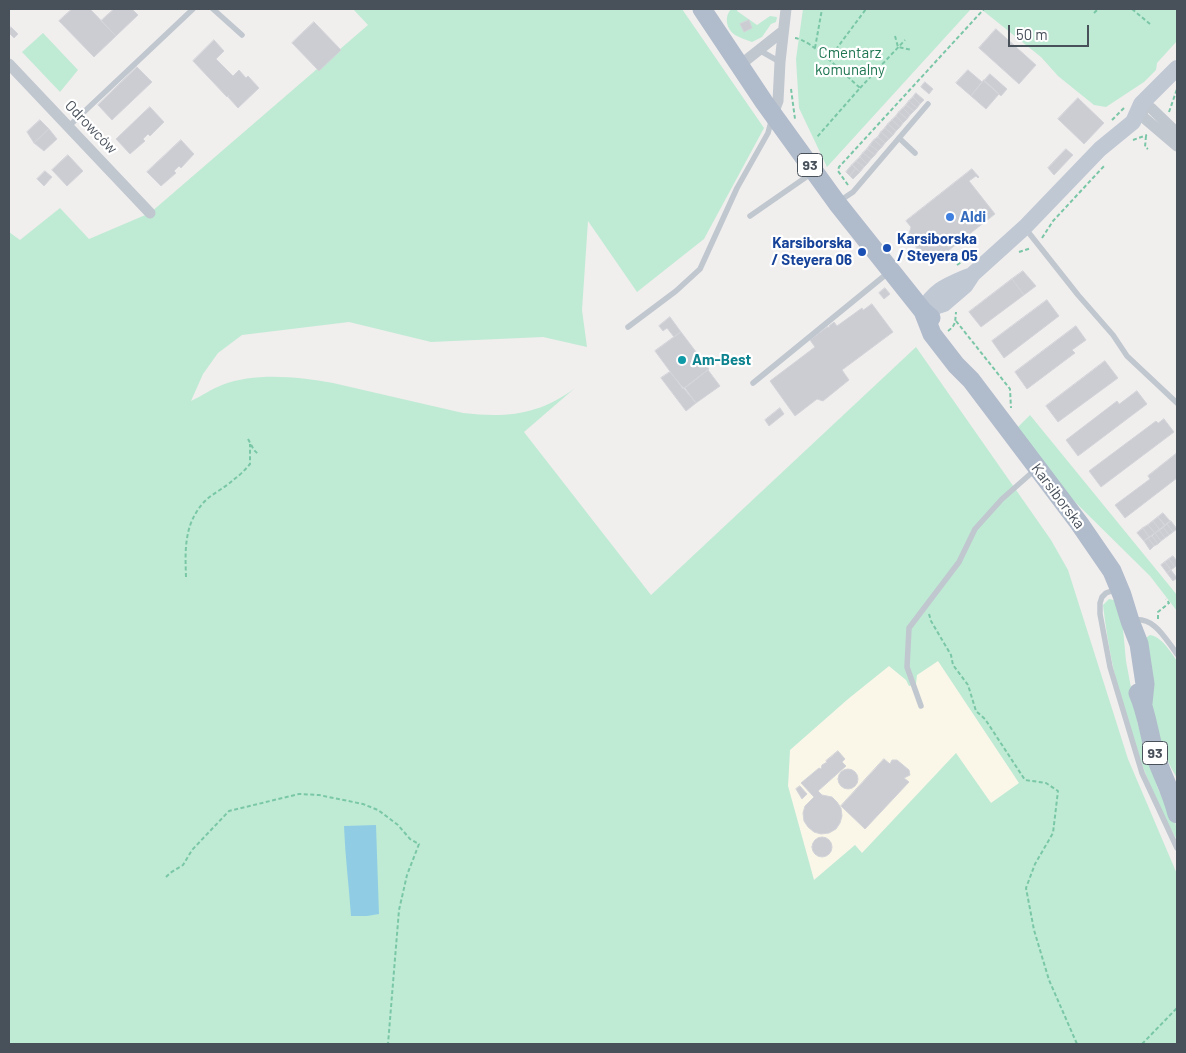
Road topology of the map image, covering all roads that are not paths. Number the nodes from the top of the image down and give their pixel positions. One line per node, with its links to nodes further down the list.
1 (193, 9): 15 (lane)
2 (213, 9): 5 (lane)
3 (702, 9): 10 (main road, 93)
4 (786, 9): 6 (street)
5 (242, 35)
6 (788, 35): 7 (street); 8 (street)
7 (759, 50): 8 (lane); 10 (street)
8 (780, 62): 14 (street)
9 (9, 64): 15 (street, Odrowców)
10 (740, 65): 14 (main road, Karsiborska / 93)
11 (1177, 68): 12 (street)
12 (1136, 103): 16 (street); 18 (street); 24 (street)
13 (928, 104): 17 (lane)
14 (773, 114): 20 (main road, Karsiborska / 93); 27 (lane)
15 (69, 126): 22 (street, Odrowców)
16 (1177, 132)
17 (899, 138): 19 (lane); 21 (lane)
18 (1177, 146)
19 (914, 154)
20 (814, 172): 21 (main road, Karsiborska / 93); 23 (lane)
21 (837, 203): 25 (main road, Karsiborska / 93)
22 (150, 213)
23 (750, 216)
24 (1025, 227): 26 (street); 29 (lane)
25 (890, 271): 26 (main road, Karsiborska / 93); 28 (lane)
26 (923, 311): 30 (main road, Karsiborska / 93)
27 (628, 327)
28 (753, 383)
29 (1177, 403)
30 (1037, 468): 31 (main road, Karsiborska / 93); 34 (lane)
31 (1120, 588): 32 (main road, Karsiborska / 93); 36 (lane)
32 (1130, 621): 33 (lane); 35 (main road, Karsiborska / 93)
33 (1177, 654)
34 (921, 706)
35 (1177, 804)
36 (1177, 848)

